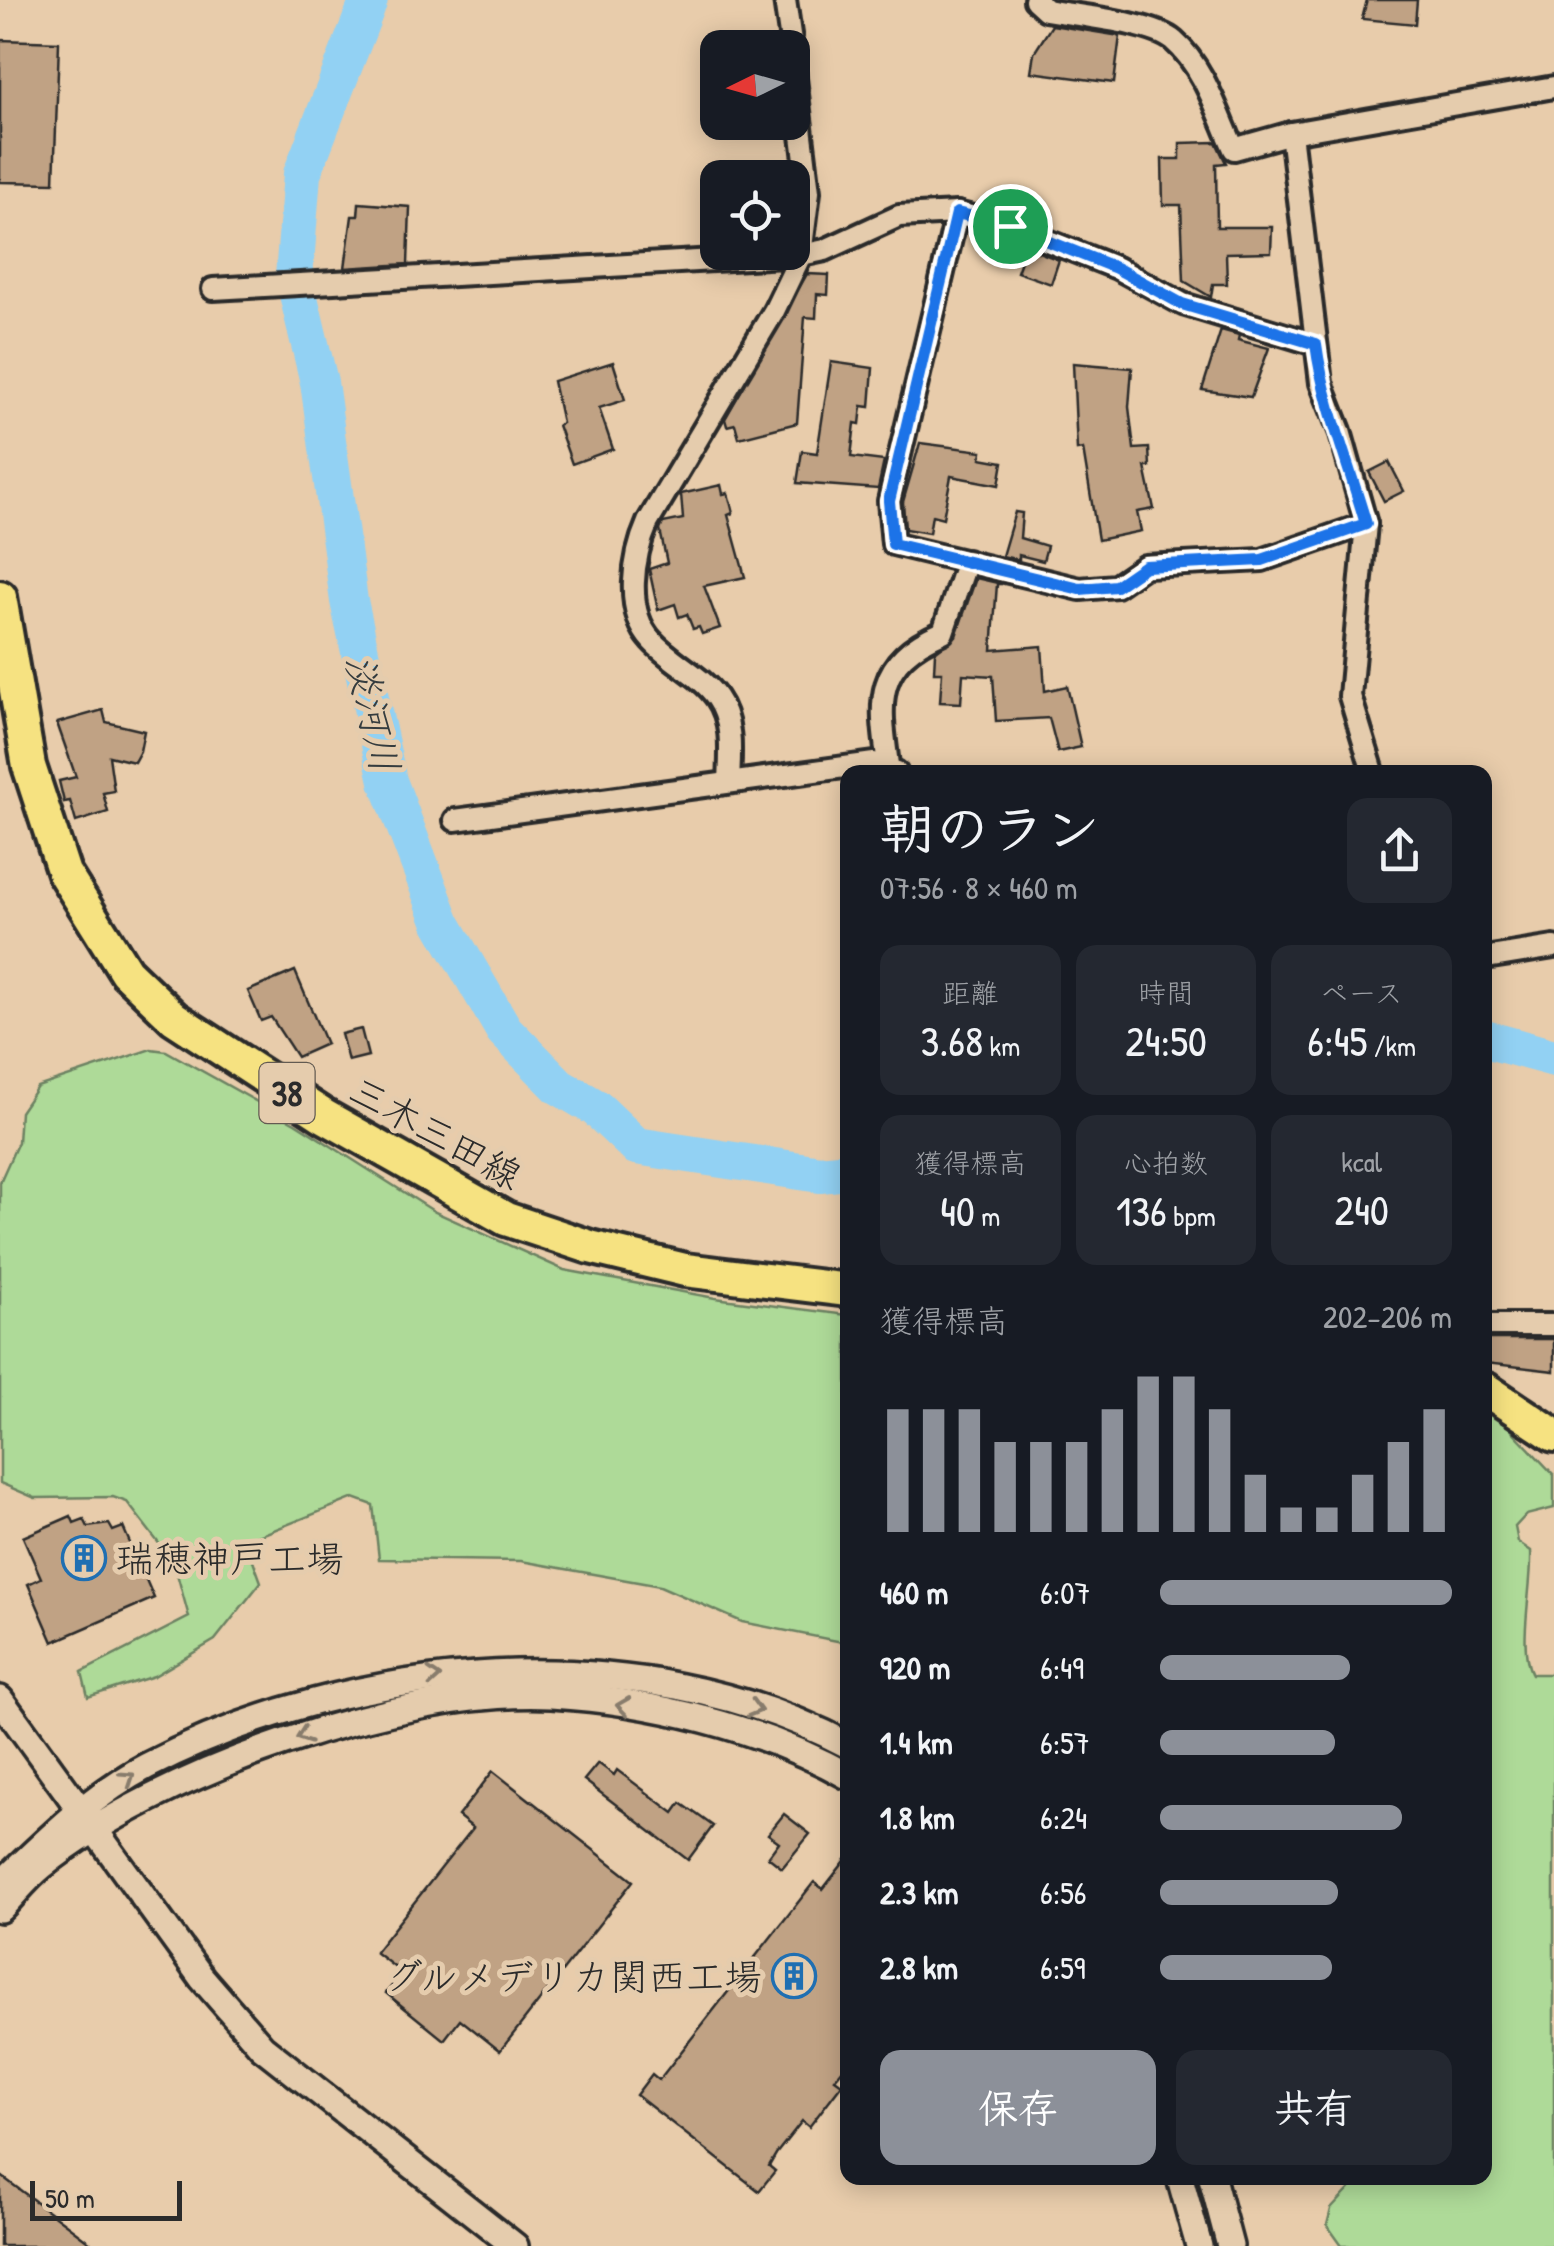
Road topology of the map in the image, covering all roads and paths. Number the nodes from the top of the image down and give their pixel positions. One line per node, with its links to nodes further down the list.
1 (785, 0): 3 (street)
2 (1035, 0): 5 (street)
3 (789, 30)
4 (1554, 87): 5 (street)
5 (1291, 132): 11 (street)
6 (957, 213): 7 (street); 11 (street); 13 (street)
7 (810, 254)
8 (700, 262): 10 (street)
9 (794, 270): 18 (street)
10 (213, 289)
11 (1316, 344): 12 (street)
12 (1366, 524): 13 (street); 16 (street)
13 (967, 561): 15 (street)
14 (0, 597): 22 (main road, 三木三田線 / 38)
15 (890, 765)
16 (1371, 765)
17 (840, 767): 18 (street)
18 (729, 782): 19 (street)
19 (455, 820)
20 (1554, 947): 21 (street)
21 (1492, 957)
22 (840, 1289)
23 (1554, 1324): 24 (street)
24 (1492, 1326)
25 (1492, 1393): 26 (main road)
26 (1554, 1435)
27 (0, 1699): 30 (street)
28 (840, 1741): 30 (street, one-way to 28)
29 (840, 1772): 30 (street, one-way to 30)
30 (87, 1820): 31 (street); 32 (street); 35 (street)
31 (0, 1885)
32 (0, 1909)
33 (1182, 2185): 36 (street)
34 (1214, 2185): 37 (street)
35 (515, 2246)
36 (1199, 2246)
37 (1230, 2246)

